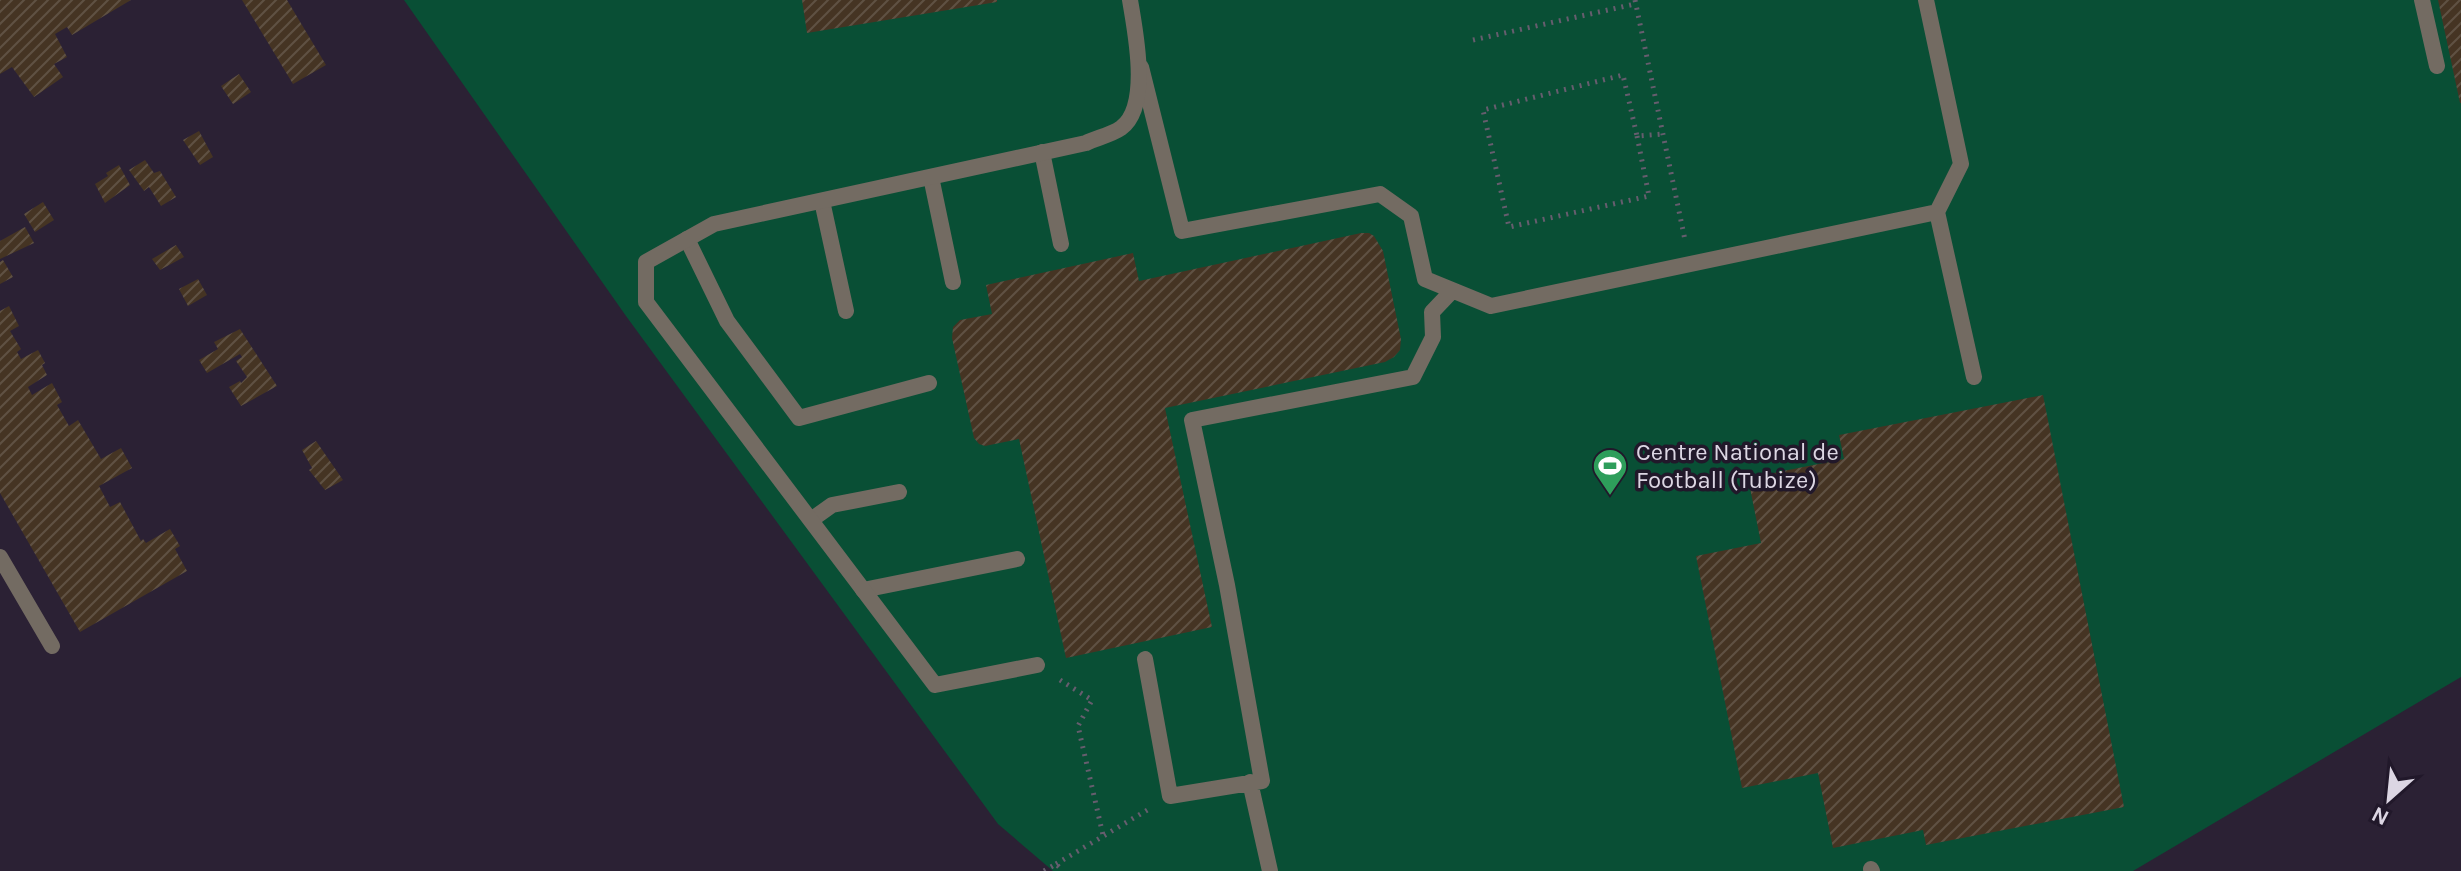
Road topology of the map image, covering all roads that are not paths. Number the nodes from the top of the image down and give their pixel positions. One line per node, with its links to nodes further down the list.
1 (1130, 0): 5 (street)
2 (1926, 0): 9 (street)
3 (2422, 0): 4 (street)
4 (2437, 66)
5 (1141, 67): 6 (street); 13 (street)
6 (1042, 152): 7 (street); 11 (street)
7 (931, 177): 8 (street); 12 (street)
8 (822, 201): 10 (street); 14 (street)
9 (1937, 212): 13 (street); 15 (street)
10 (687, 239): 16 (street); 18 (street)
11 (1061, 244)
12 (953, 282)
13 (1452, 291): 25 (street)
14 (846, 311)
15 (1974, 377)
16 (929, 383)
17 (899, 492): 18 (street)
18 (811, 520): 21 (street)
19 (0, 557): 22 (street)
20 (1017, 559): 21 (street)
21 (863, 590): 24 (street)
22 (52, 646)
23 (1145, 659): 25 (street)
24 (1037, 665)
25 (1250, 782): 26 (street)
26 (1270, 871)

